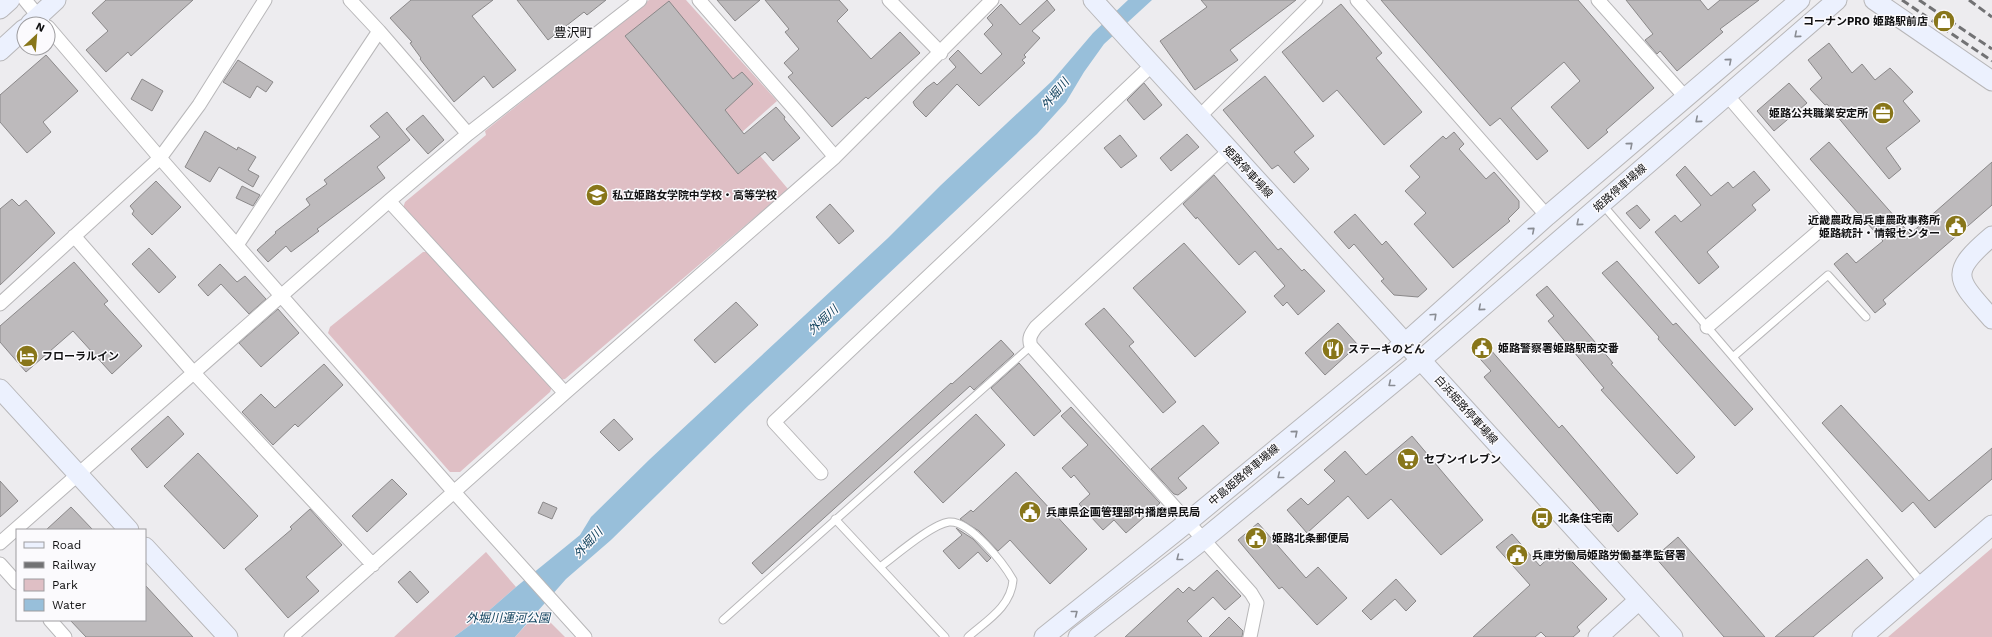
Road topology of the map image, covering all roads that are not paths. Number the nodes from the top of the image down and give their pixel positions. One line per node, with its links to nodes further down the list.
1 (10, 0): 17 (main road)
2 (25, 0): 18 (street)
3 (56, 0): 19 (main road)
4 (265, 0): 33 (street)
5 (350, 0): 20 (street)
6 (640, 0): 30 (street)
7 (699, 0): 32 (street)
8 (889, 0): 24 (street)
9 (992, 0): 24 (street)
10 (1093, 0): 25 (main road, 姫路停車場線)
11 (1316, 0): 29 (street)
12 (1357, 0): 36 (street)
13 (1598, 0): 28 (street)
14 (1800, 0): 28 (main road, one-way to 14)
15 (1837, 0): 27 (main road, 姫路停車場線, one-way to 27)
16 (1874, 0): 26 (main road)
17 (0, 9)
18 (35, 16)
19 (45, 16)
20 (379, 31): 30 (street); 39 (street)
21 (16, 37): 23 (main road)
22 (56, 41): 33 (street)
23 (0, 52)
24 (941, 53): 32 (street)
25 (1152, 64): 29 (main road, 姫路停車場線); 52 (street)
26 (1992, 81)
27 (1727, 95): 35 (main road, 姫路停車場線, one-way to 35); 44 (street)
28 (1686, 98): 36 (main road, one-way to 28)
29 (1199, 117): 31 (main road, 姫路停車場線)
30 (468, 134): 34 (street)
31 (1229, 151): 45 (main road, 姫路停車場線); 46 (street)
32 (835, 157): 51 (street)
33 (160, 158): 37 (street); 39 (street)
34 (389, 201): 40 (street); 51 (street)
35 (1602, 204): 44 (lane); 48 (main road, 姫路停車場線, one-way to 48)
36 (1547, 216): 45 (main road, one-way to 36)
37 (74, 236): 41 (street); 49 (street)
38 (1992, 236): 43 (main road)
39 (237, 245): 40 (street)
40 (281, 294): 49 (street); 54 (street)
41 (0, 304)
42 (1866, 317): 47 (lane)
43 (1992, 319)
44 (1707, 327): 47 (lane)
45 (1406, 342): 48 (main road, 姫路停車場線); 56 (main road, 中島姫路停車場線, one-way to 45)
46 (1031, 346): 55 (lane); 56 (street)
47 (1733, 356): 66 (lane)
48 (1421, 360): 59 (main road, one-way to 59); 67 (main road, 白浜姫路停車場線)
49 (193, 372): 53 (street); 63 (street)
50 (0, 388): 53 (main road)
51 (565, 393): 54 (street)
52 (821, 473)
53 (78, 474): 58 (main road); 60 (street)
54 (454, 492): 63 (street); 73 (street)
55 (835, 519): 64 (lane); 68 (lane)
56 (1189, 521): 59 (street); 76 (main road, 中島姫路停車場線, one-way to 56)
57 (1992, 525): 66 (main road)
58 (128, 529)
59 (1204, 539): 77 (main road, one-way to 77); 78 (street)
60 (0, 542)
61 (146, 548): 71 (main road)
62 (0, 564): 65 (street)
63 (373, 565): 72 (street)
64 (880, 567): 74 (lane); 75 (lane)
65 (16, 582)
66 (1924, 584): 81 (main road)
67 (1639, 600): 79 (main road); 80 (main road, 白浜姫路停車場線)
68 (724, 620)
69 (51, 621): 70 (street)
70 (65, 637)
71 (228, 637)
72 (291, 637)
73 (585, 637)
74 (945, 637)
75 (968, 637)
76 (1044, 637)
77 (1078, 637)
78 (1250, 637)
79 (1598, 637)
80 (1673, 637)
81 (1862, 637)

